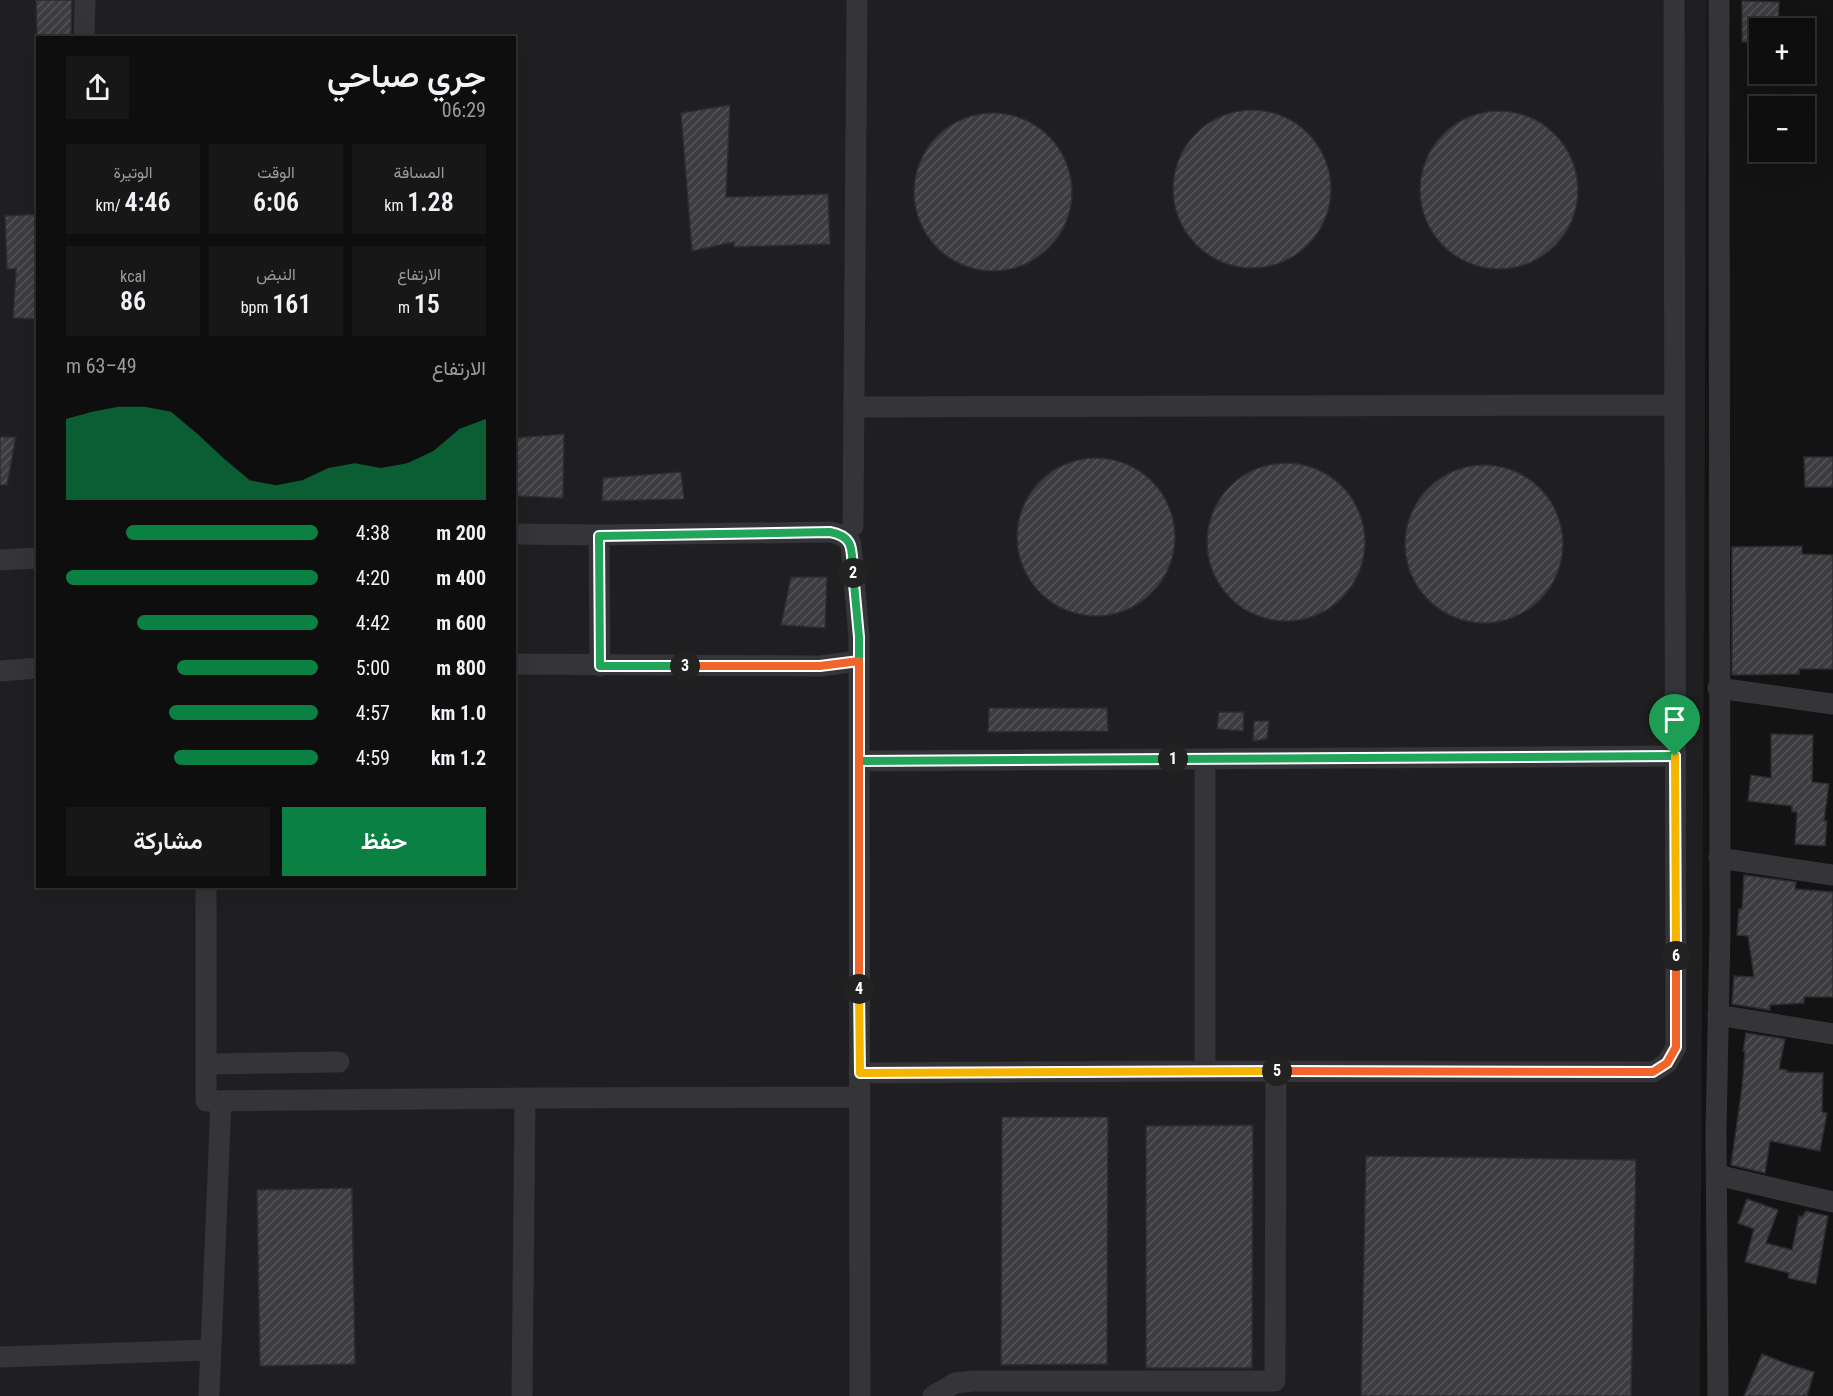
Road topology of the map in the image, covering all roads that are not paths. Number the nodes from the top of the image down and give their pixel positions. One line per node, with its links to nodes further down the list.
1 (85, 0): 5 (street)
2 (857, 0): 7 (street)
3 (1674, 0): 6 (street)
4 (1719, 0): 18 (street)
5 (84, 36)
6 (1674, 405): 7 (street); 20 (street)
7 (854, 406): 8 (street)
8 (853, 526)
9 (516, 534): 10 (street)
10 (599, 536): 13 (street); 15 (street)
11 (36, 558): 12 (street)
12 (0, 560)
13 (859, 661): 15 (street); 22 (street)
14 (516, 664): 15 (street)
15 (600, 666)
16 (36, 668): 17 (street)
17 (0, 671)
18 (1718, 688): 19 (street); 23 (street)
19 (1833, 704)
20 (1675, 756): 21 (street); 31 (street)
21 (1205, 759): 22 (street); 30 (street)
22 (859, 761): 32 (street)
23 (1719, 858): 24 (street); 26 (street)
24 (1833, 875)
25 (206, 888): 29 (street)
26 (1718, 1015): 27 (street); 36 (street)
27 (1833, 1034)
28 (339, 1062): 29 (street)
29 (206, 1064): 35 (street)
30 (1205, 1071): 31 (street); 32 (street)
31 (1276, 1071): 43 (street)
32 (860, 1073): 33 (street)
33 (859, 1097): 34 (street); 42 (street)
34 (525, 1098): 35 (street); 41 (street)
35 (220, 1101): 38 (street)
36 (1717, 1175): 37 (street); 44 (street)
37 (1833, 1202)
38 (211, 1350): 39 (street); 40 (street)
39 (0, 1357)
40 (209, 1396)
41 (522, 1396)
42 (861, 1396)
43 (933, 1396)
44 (1718, 1396)

